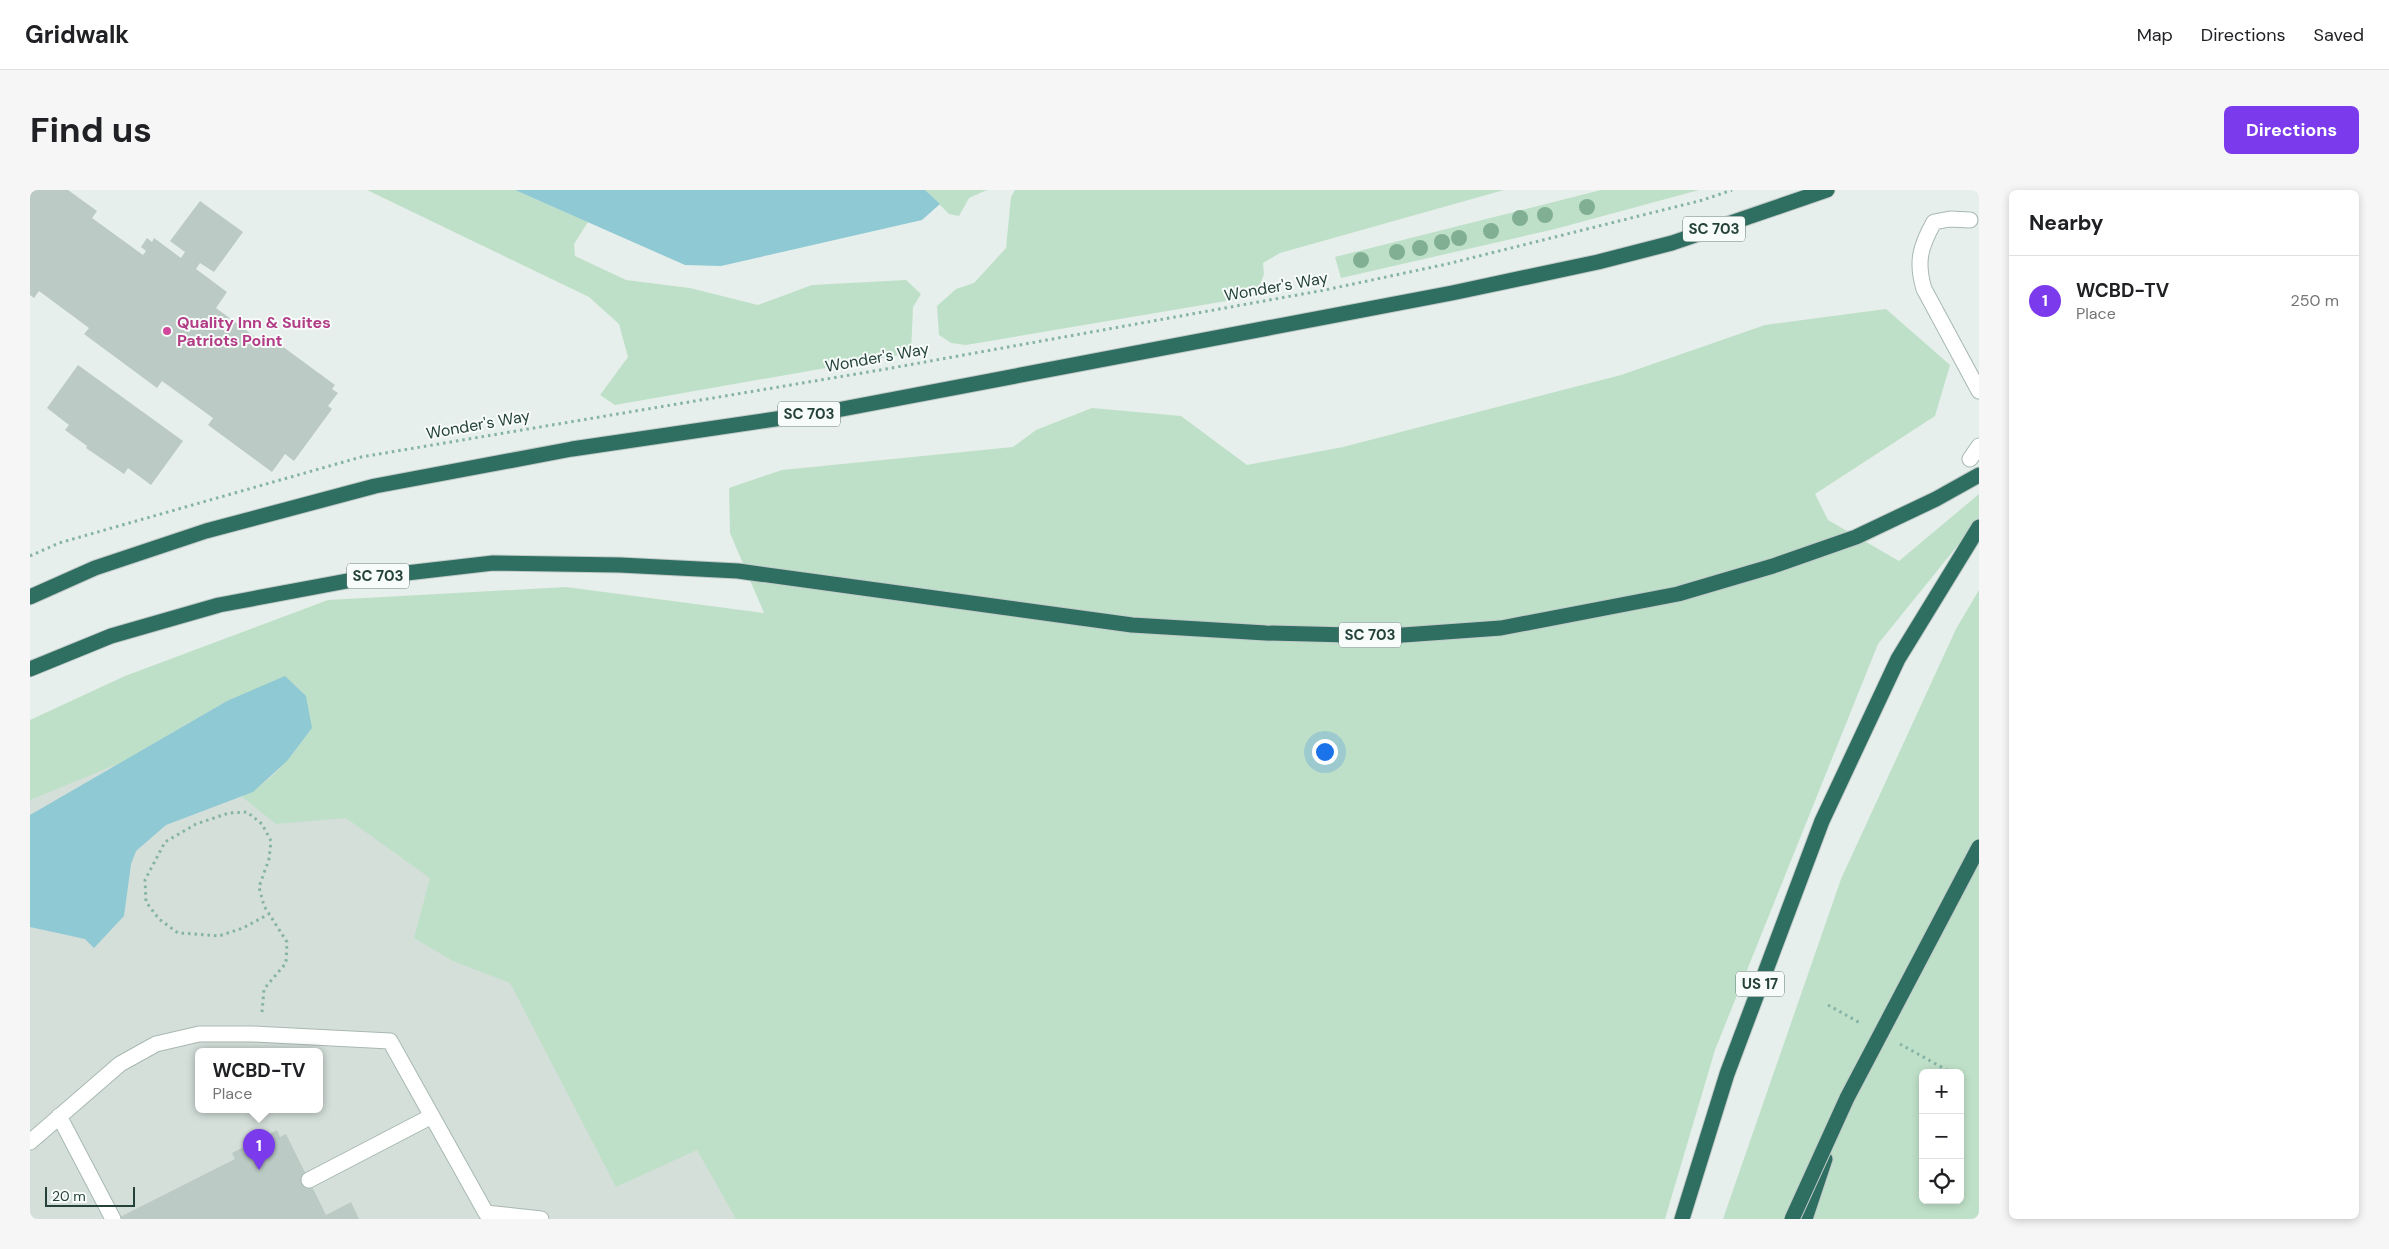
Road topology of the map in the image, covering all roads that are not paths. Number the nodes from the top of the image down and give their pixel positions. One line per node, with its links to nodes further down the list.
1 (1828, 190): 8 (highway, SC 703)
2 (1970, 220): 3 (street)
3 (1979, 391)
4 (1979, 446): 5 (street)
5 (1970, 459)
6 (1979, 475): 9 (highway, SC 703)
7 (1979, 527): 18 (highway, US 17)
8 (30, 597)
9 (30, 669)
10 (1979, 847): 11 (highway, bridge)
11 (1847, 1098): 19 (highway, bridge); 20 (highway, bridge)
12 (59, 1116): 13 (street); 14 (street); 16 (street)
13 (432, 1116): 15 (street); 17 (street)
14 (30, 1142)
15 (309, 1180)
16 (113, 1219)
17 (541, 1219)
18 (1682, 1219)
19 (1792, 1219)
20 (1805, 1219)

